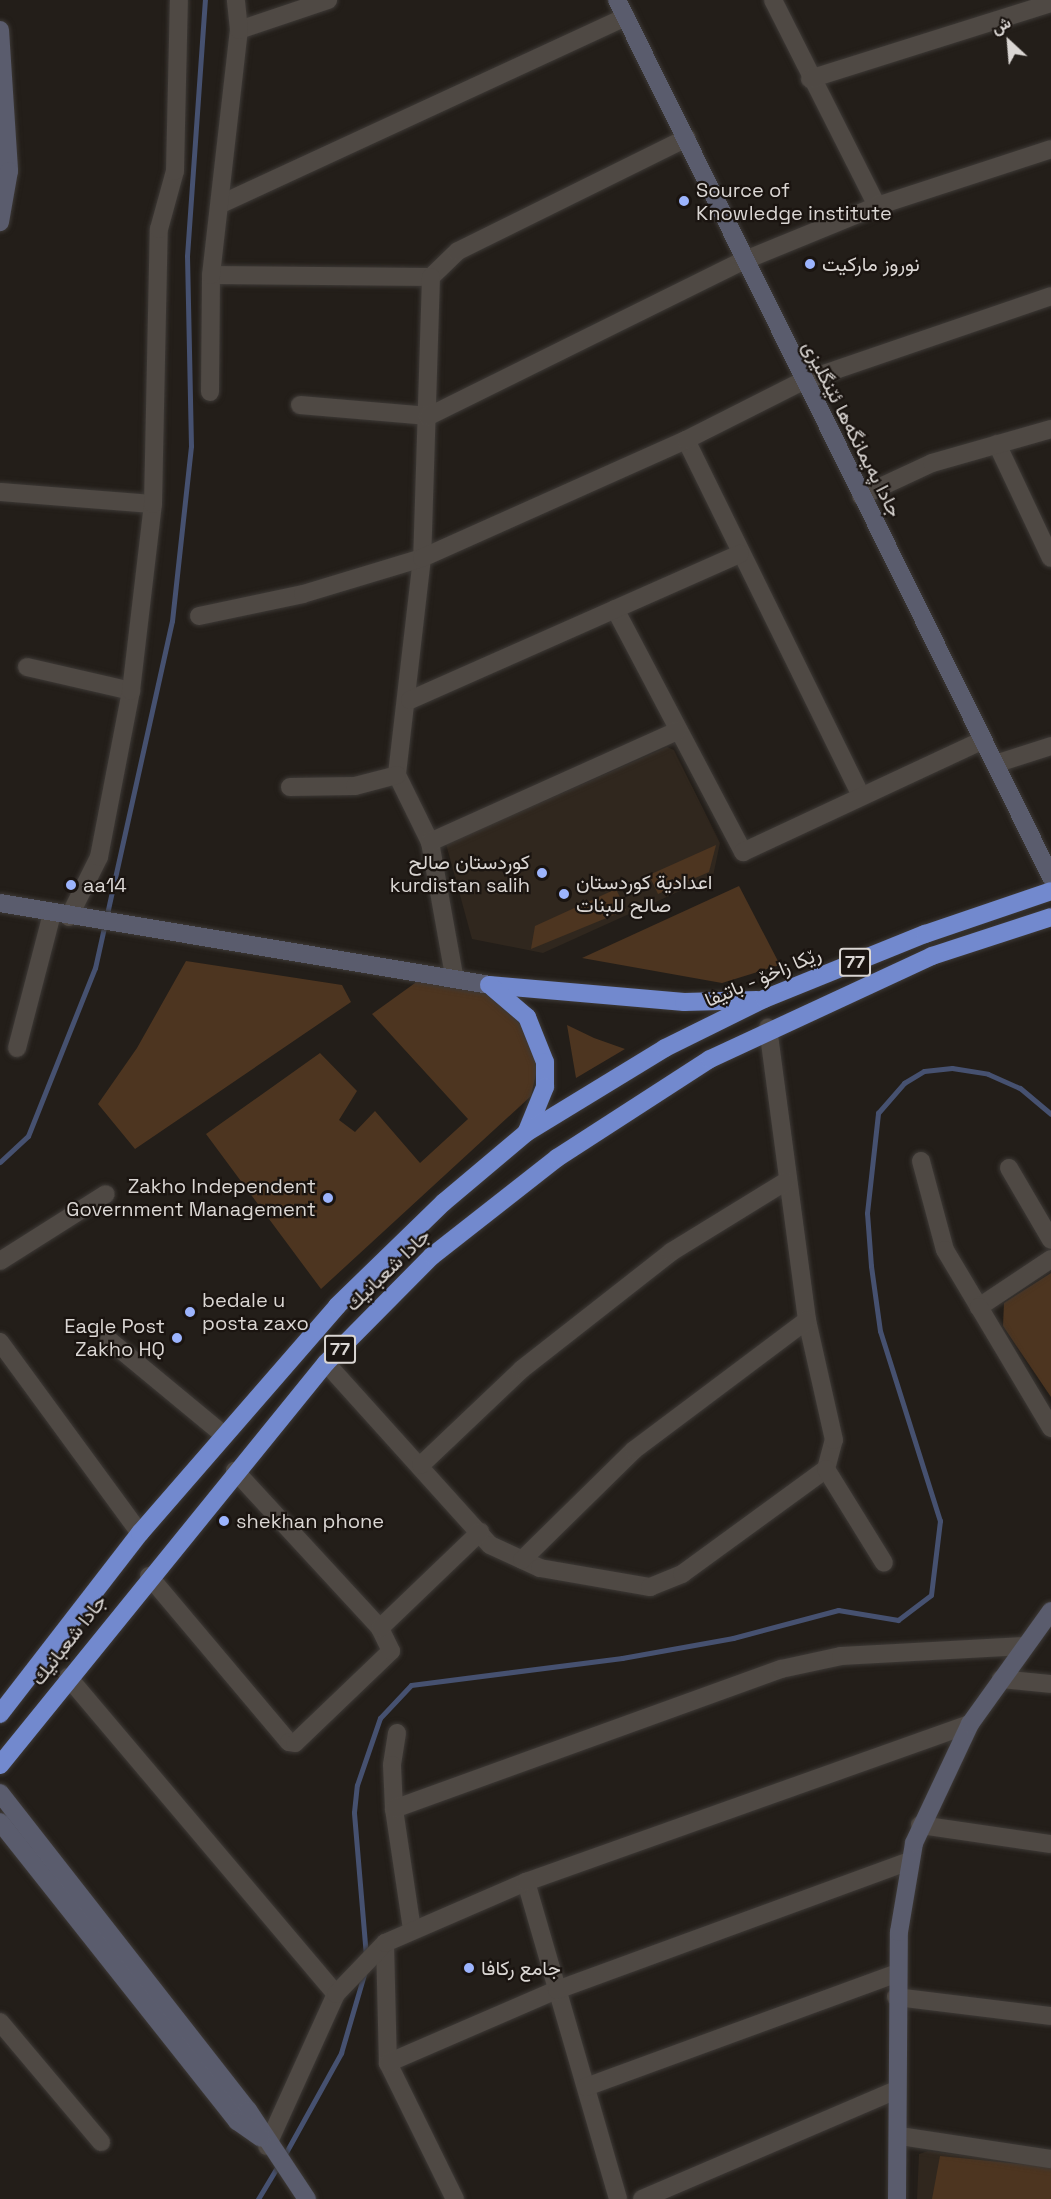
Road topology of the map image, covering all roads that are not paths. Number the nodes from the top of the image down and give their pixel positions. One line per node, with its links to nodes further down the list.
1 (179, 0): 29 (street)
2 (236, 0): 9 (street)
3 (328, 0): 9 (street)
4 (617, 0): 7 (street, جادا په‌يمانگه‌ها ئێنگليزى)
5 (773, 0): 10 (street)
6 (1051, 3): 10 (street)
7 (626, 17): 11 (street, جادا په‌يمانگه‌ها ئێنگليزى); 13 (street)
8 (0, 30): 15 (street)
9 (239, 30): 13 (street)
10 (810, 79): 14 (street)
11 (687, 138): 16 (street, جادا په‌يمانگه‌ها ئێنگليزى); 18 (street)
12 (1051, 149): 14 (street)
13 (221, 204): 17 (street)
14 (877, 206): 16 (street)
15 (0, 222)
16 (743, 261): 20 (street, جادا په‌يمانگه‌ها ئێنگليزى); 23 (street)
17 (211, 275): 18 (street); 21 (street)
18 (431, 277): 23 (street)
19 (1051, 296): 20 (street)
20 (803, 381): 25 (street); 28 (street, جادا په‌يمانگه‌ها ئێنگليزى)
21 (210, 392)
22 (300, 405): 23 (street)
23 (429, 416): 31 (street)
24 (1051, 429): 26 (street)
25 (686, 440): 30 (street); 31 (street)
26 (997, 444): 28 (street); 32 (street)
27 (0, 492): 29 (street)
28 (861, 496): 39 (street, جادا په‌يمانگه‌ها ئێنگليزى)
29 (153, 504): 36 (street)
30 (740, 554): 33 (street); 44 (street)
31 (422, 558): 34 (street); 37 (street)
32 (1051, 558)
33 (615, 609): 37 (street); 38 (street)
34 (199, 616)
35 (27, 667): 36 (street)
36 (131, 691): 49 (street)
37 (410, 700): 42 (street)
38 (677, 731): 44 (street); 45 (street)
39 (983, 740): 41 (street, جادا په‌يمانگه‌ها ئێنگليزى); 44 (street)
40 (1051, 747): 41 (street)
41 (995, 764): 46 (street, جادا په‌يمانگه‌ها ئێنگليزى)
42 (397, 775): 43 (street); 45 (street)
43 (290, 787)
44 (861, 796)
45 (430, 842): 51 (street)
46 (1051, 877)
47 (1051, 891): 53 (highway, رێکا زاخۆ - باتیفا / 77)
48 (0, 903): 49 (street)
49 (65, 916): 51 (street); 55 (street)
50 (1051, 917): 54 (highway, 77)
51 (454, 976): 52 (street)
52 (489, 986): 53 (highway); 56 (highway)
53 (764, 999): 56 (highway, رێکا زاخۆ - باتیفا / 77)
54 (768, 1028): 59 (street); 68 (highway, جادا شعبانيك / 77)
55 (17, 1048)
56 (524, 1135): 70 (highway, جادا شعبانيك / 77)
57 (921, 1161): 64 (street)
58 (1009, 1168): 61 (street)
59 (785, 1182): 65 (street); 71 (street)
60 (106, 1194): 63 (street)
61 (1051, 1240)
62 (1051, 1259): 64 (street)
63 (0, 1261)
64 (978, 1307): 69 (street)
65 (807, 1320): 72 (street); 76 (street)
66 (109, 1340): 70 (street)
67 (0, 1342): 75 (street)
68 (326, 1363): 71 (street); 73 (highway, جادا شعبانيك / 77)
69 (1051, 1428)
70 (224, 1435): 75 (highway, جادا شعبانيك / 77)
71 (422, 1465): 74 (street)
72 (826, 1469): 76 (street); 77 (street)
73 (235, 1471): 78 (highway, جادا شعبانيك / 77); 80 (street)
74 (480, 1532): 76 (street); 80 (street)
75 (140, 1533): 85 (highway, جادا شعبانيك / 77)
76 (522, 1560)
77 (884, 1563)
78 (149, 1576): 80 (street); 82 (highway, جادا شعبانيك / 77)
79 (1051, 1611): 81 (street)
80 (385, 1635)
81 (1024, 1646): 83 (street); 90 (street)
82 (68, 1677): 88 (highway, جادا شعبانيك / 77); 99 (street)
83 (1000, 1679): 84 (street); 86 (street)
84 (1051, 1684)
85 (0, 1714)
86 (970, 1724): 92 (street); 95 (street)
87 (397, 1733): 90 (street)
88 (0, 1765)
89 (0, 1793): 109 (street)
90 (394, 1809): 96 (street)
91 (0, 1822): 109 (street)
92 (920, 1825): 93 (street); 94 (street)
93 (1051, 1844)
94 (909, 1861): 98 (street); 100 (street)
95 (526, 1882): 96 (street); 100 (street)
96 (412, 1929): 97 (street)
97 (381, 1946): 99 (street); 104 (street)
98 (897, 1973): 101 (street); 105 (street)
99 (341, 1988): 109 (street)
100 (557, 1990): 104 (street); 105 (street)
101 (896, 1996): 102 (street); 106 (street)
102 (1051, 2016)
103 (0, 2022): 108 (street)
104 (388, 2063): 112 (street)
105 (586, 2087): 113 (street)
106 (894, 2091): 107 (street); 114 (street)
107 (900, 2136): 110 (street); 115 (street)
108 (100, 2142)
109 (266, 2144): 111 (street)
110 (1051, 2159)
111 (305, 2196)
112 (454, 2199)
113 (618, 2199)
114 (642, 2199)
115 (897, 2199)

